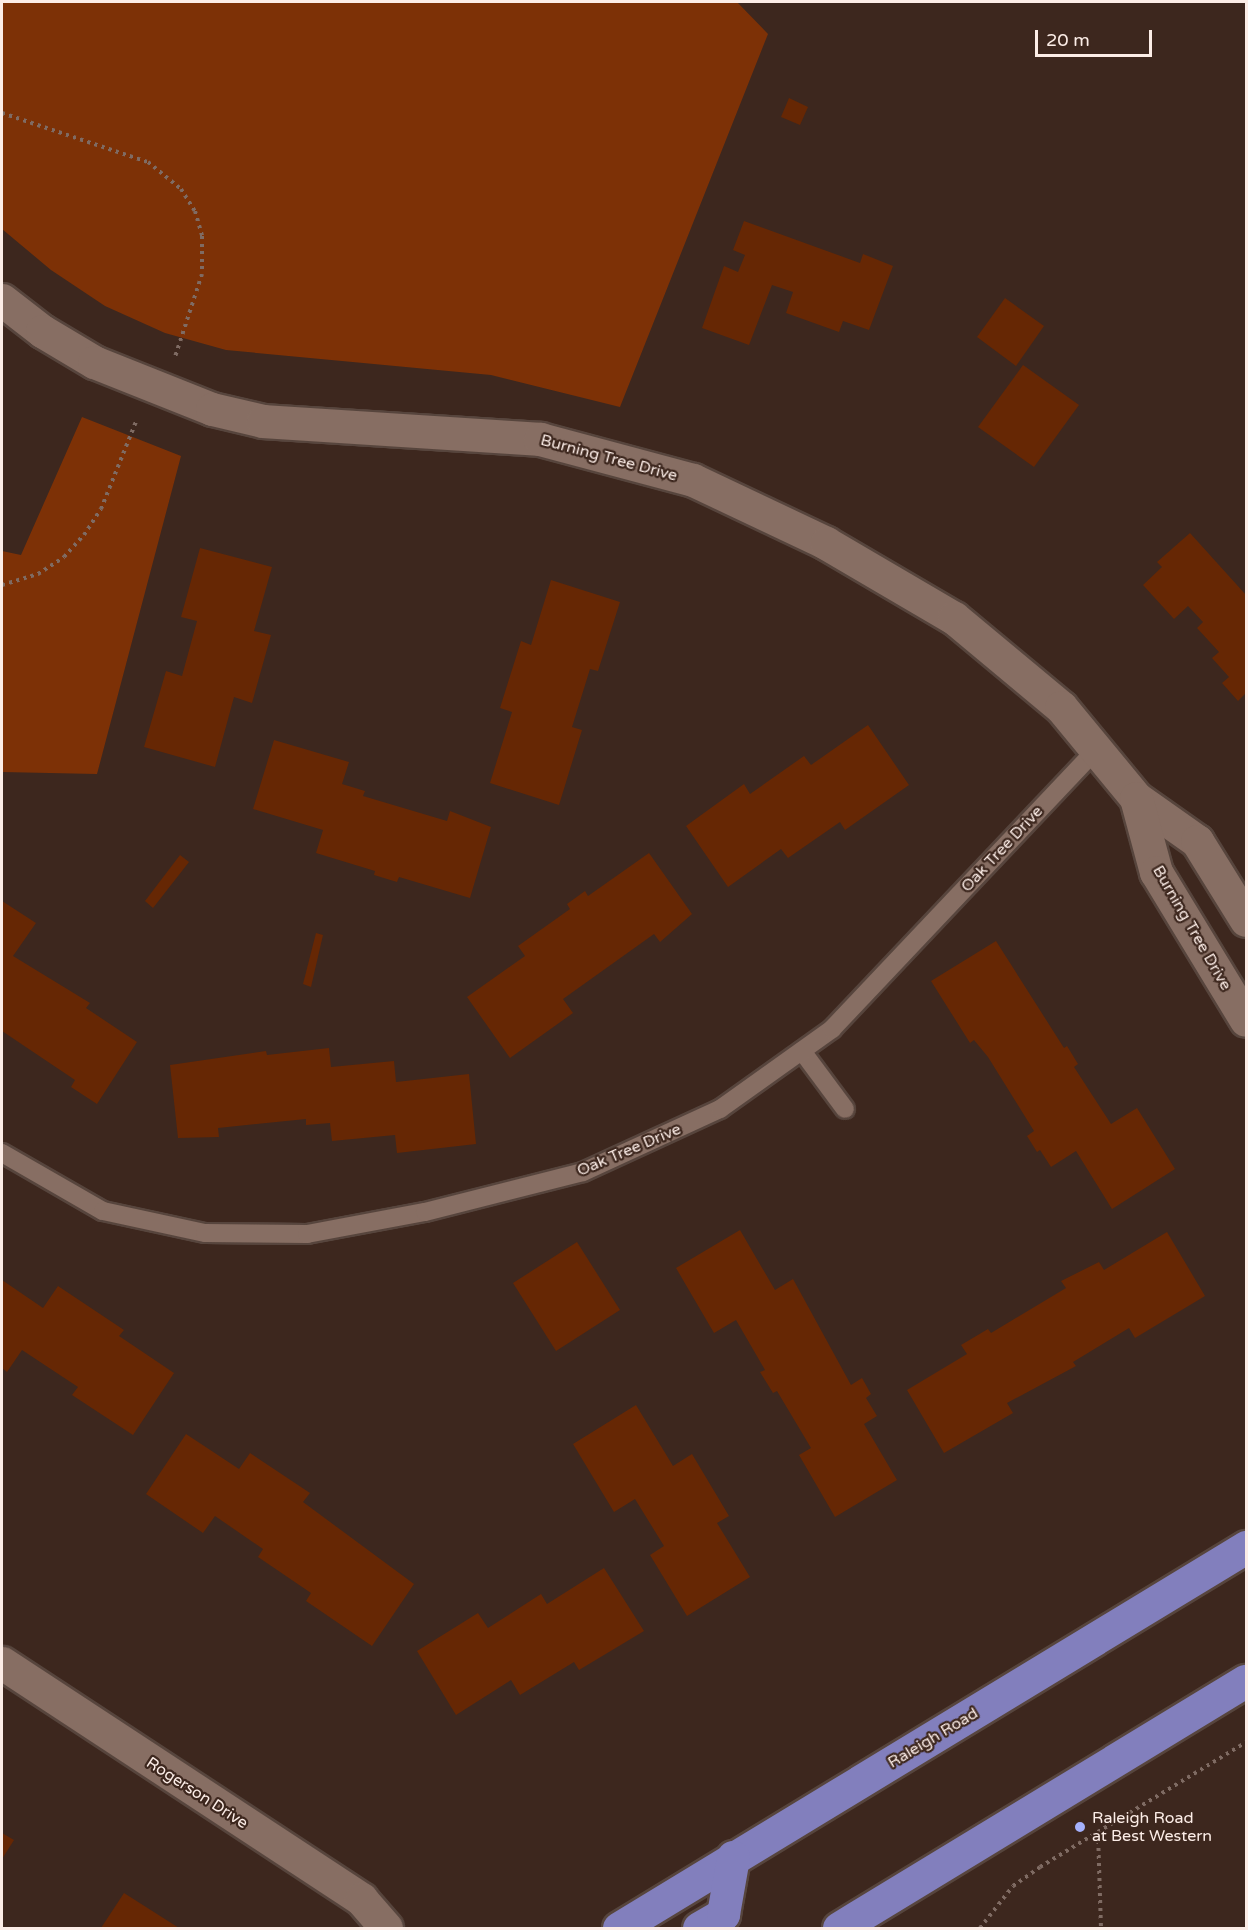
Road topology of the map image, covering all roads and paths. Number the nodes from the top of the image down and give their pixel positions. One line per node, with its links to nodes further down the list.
1 (2, 113): 3 (path)
2 (2, 300): 6 (street, Burning Tree Drive)
3 (172, 364)
4 (141, 413): 5 (path)
5 (2, 585)
6 (1095, 751): 7 (street, Burning Tree Drive); 10 (lane, Oak Tree Drive)
7 (1136, 798): 8 (street, Burning Tree Drive); 9 (street, Burning Tree Drive)
8 (1246, 920)
9 (1246, 1020)
10 (802, 1051): 11 (lane); 12 (lane, Oak Tree Drive)
11 (845, 1109)
12 (2, 1153)
13 (1246, 1547): 18 (main road, Raleigh Road)
14 (2, 1663): 19 (street, Rogerson Drive)
15 (1246, 1681): 22 (main road)
16 (1246, 1742): 17 (path)
17 (1098, 1833): 23 (path); 24 (path)
18 (734, 1857): 20 (main road, Raleigh Road); 21 (main road)
19 (386, 1929)
20 (620, 1929)
21 (699, 1929)
22 (839, 1929)
23 (980, 1929)
24 (1101, 1929)

